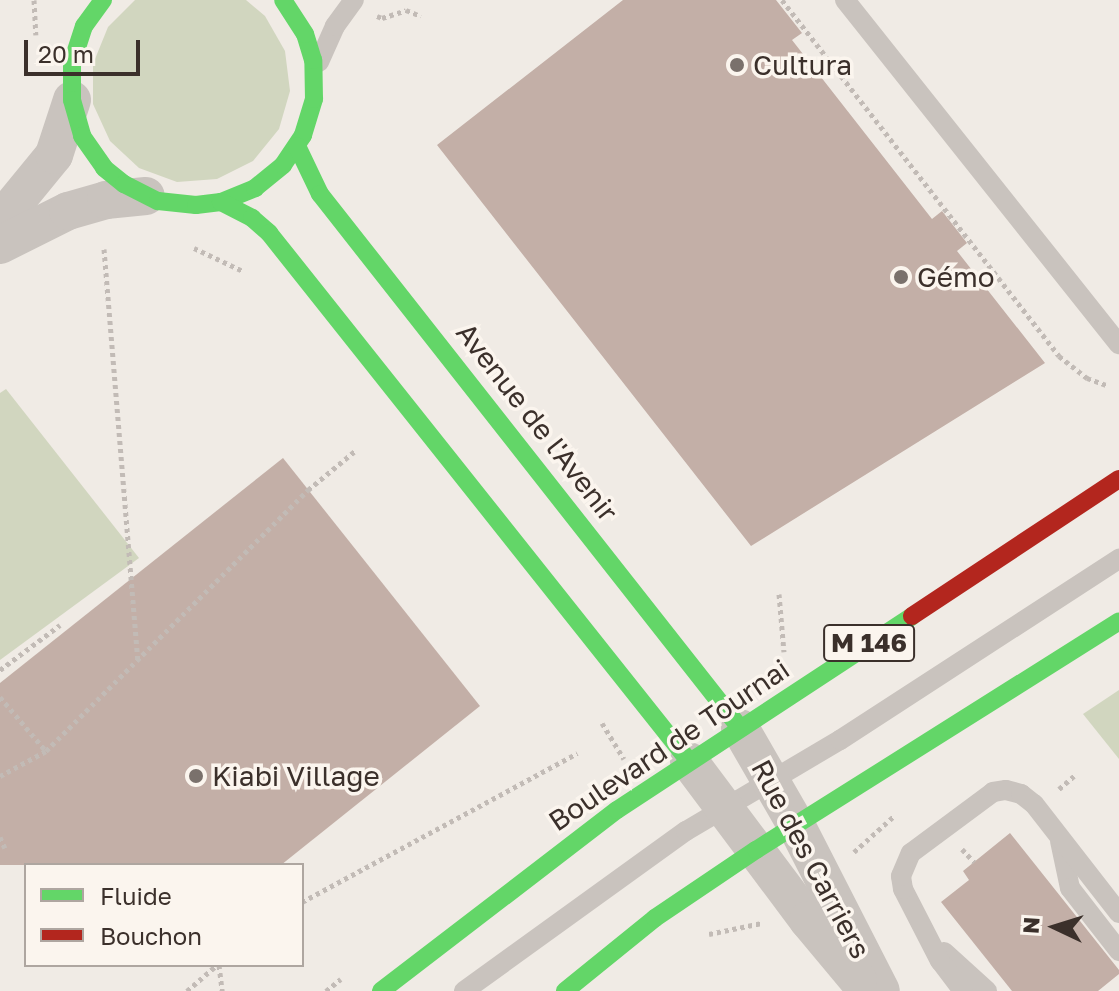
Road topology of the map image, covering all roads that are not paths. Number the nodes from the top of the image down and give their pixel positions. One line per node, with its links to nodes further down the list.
1 (103, 0): 6 (main road)
2 (283, 0): 7 (main road)
3 (354, 0): 7 (lane)
4 (845, 0): 14 (lane)
5 (74, 8): 6 (main road)
6 (79, 37): 8 (main road)
7 (315, 74): 9 (main road)
8 (72, 100): 10 (main road); 12 (street)
9 (297, 146): 11 (main road); 18 (main road, Avenue de l'Avenir)
10 (146, 196): 11 (main road); 13 (street)
11 (221, 202): 19 (main road)
12 (0, 221)
13 (0, 245)
14 (1119, 344)
15 (1119, 479): 18 (main road, Boulevard de Tournai / M 146)
16 (1119, 559): 20 (lane)
17 (1119, 621): 22 (main road)
18 (740, 728): 19 (main road, Boulevard de Tournai / M 146); 20 (street, Rue des Carriers)
19 (689, 761): 21 (street, Rue des Carriers); 28 (main road, Boulevard de Tournai / M 146)
20 (771, 781): 21 (lane); 22 (street, Rue des Carriers)
21 (724, 807): 24 (street, Rue des Carriers); 29 (lane)
22 (796, 825): 24 (main road); 32 (street, Rue des Carriers)
23 (1059, 836): 25 (lane); 26 (lane); 27 (lane)
24 (756, 850): 30 (main road); 31 (street, Rue des Carriers)
25 (1119, 913)
26 (929, 940): 33 (lane); 34 (lane)
27 (1119, 951)
28 (381, 991)
29 (464, 991)
30 (565, 991)
31 (868, 991)
32 (881, 991)
33 (963, 991)
34 (987, 991)

